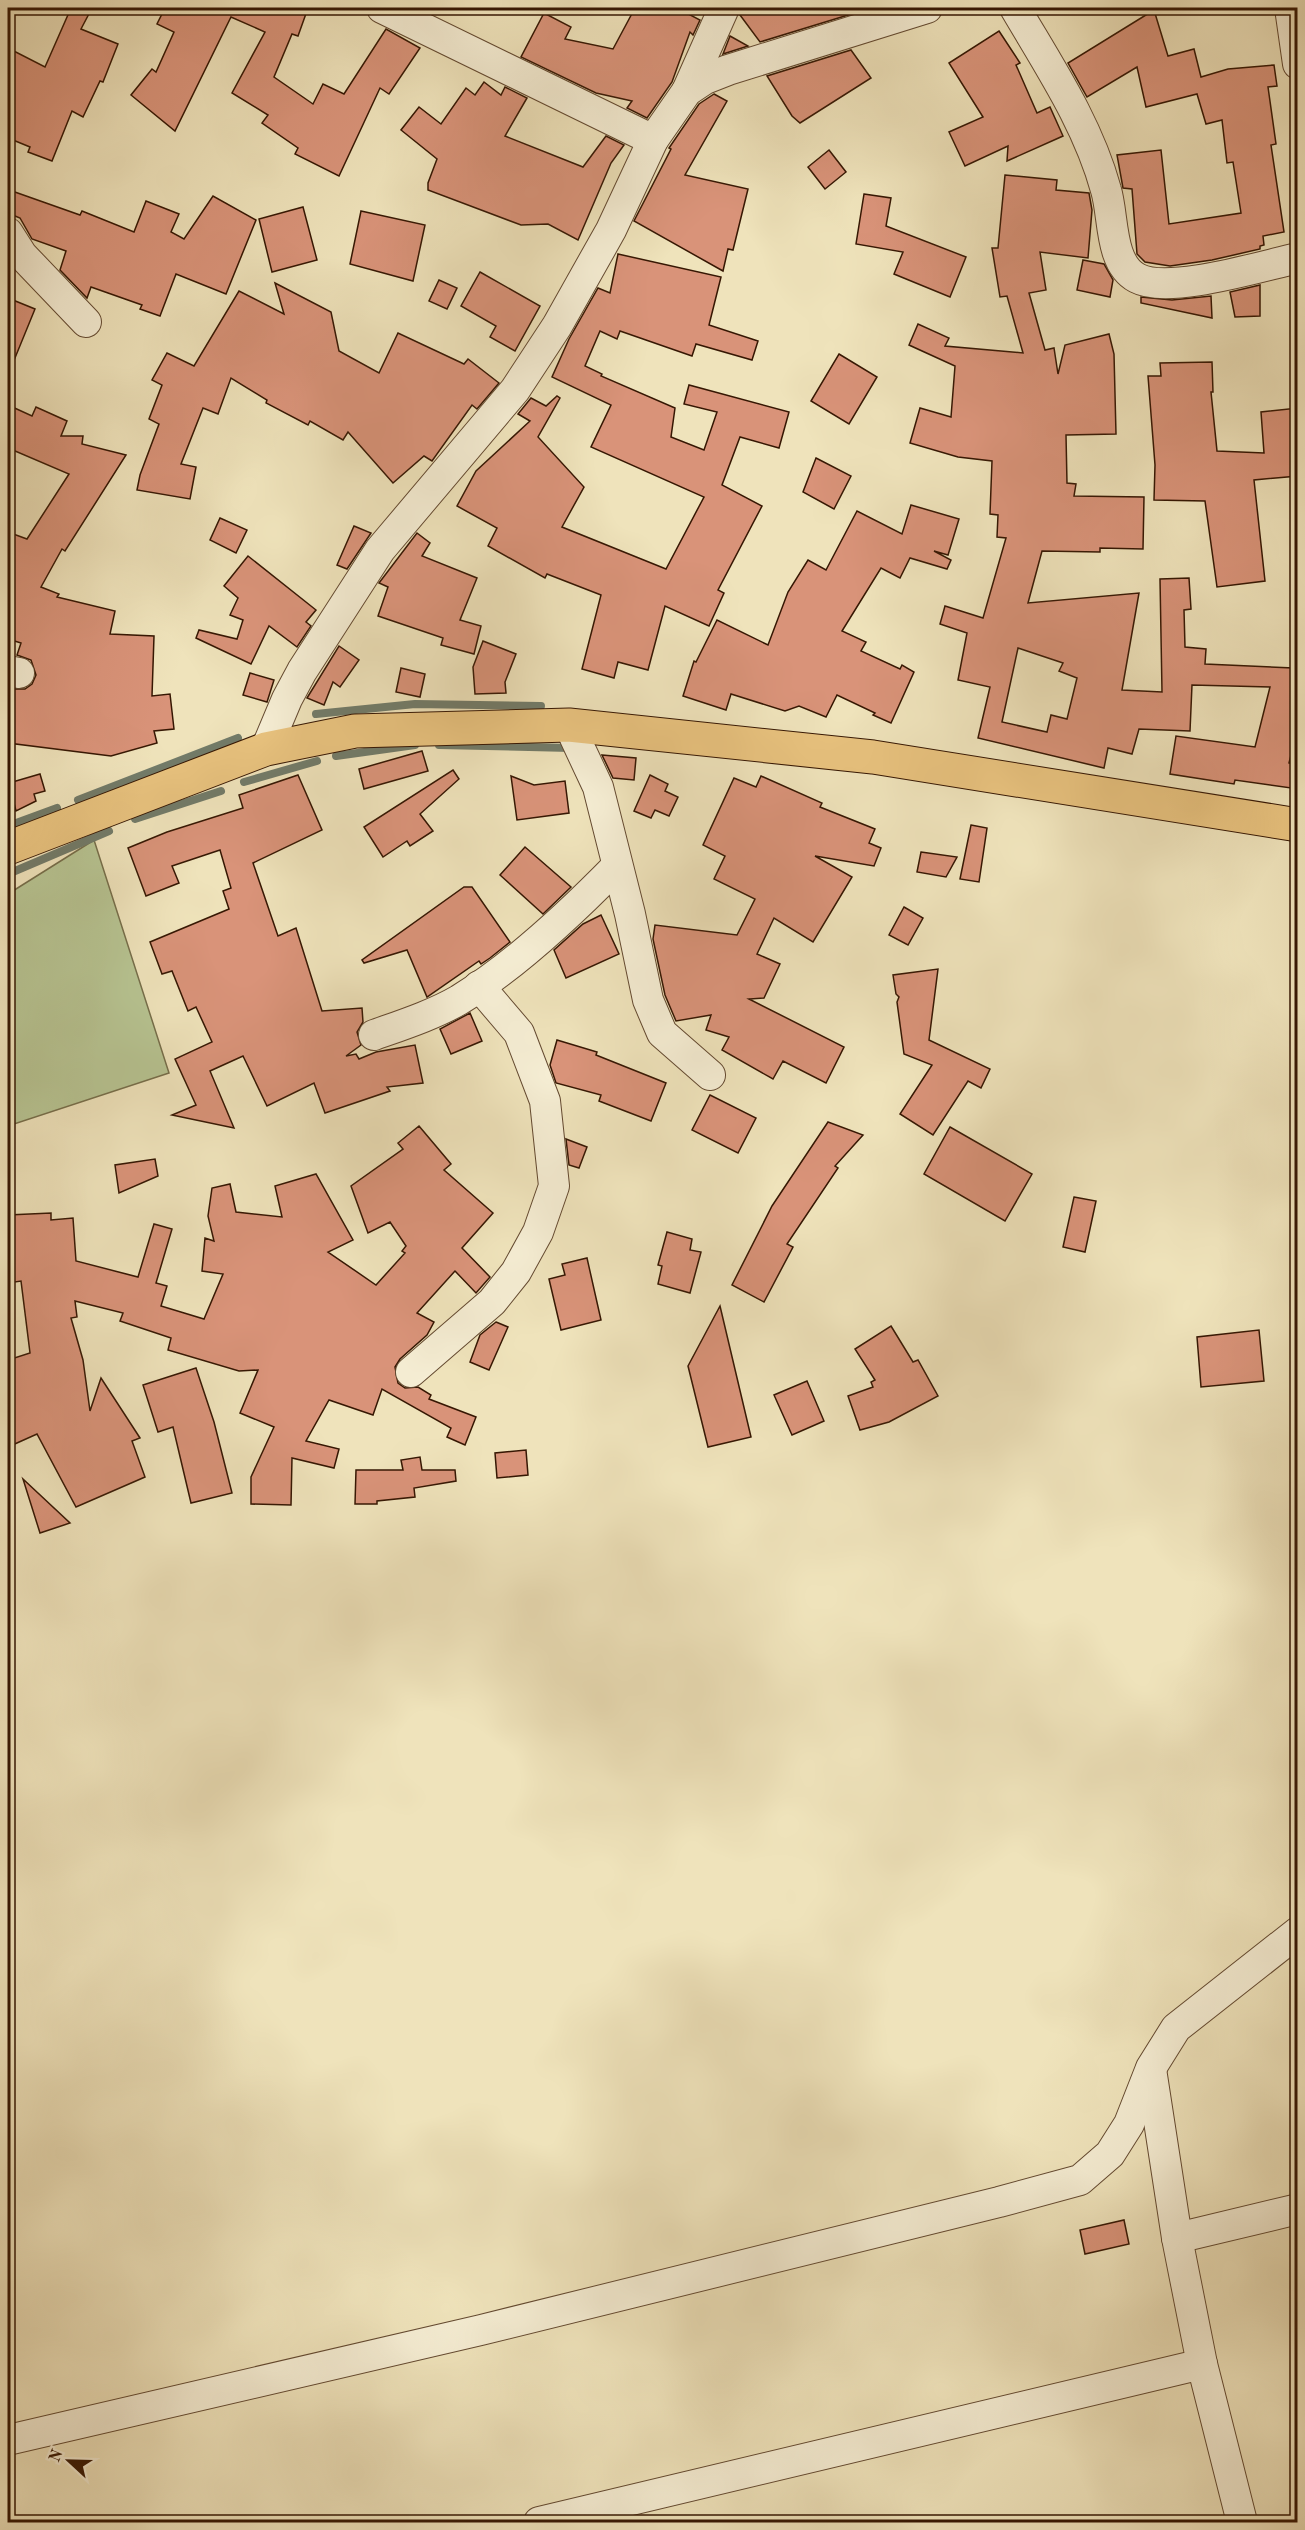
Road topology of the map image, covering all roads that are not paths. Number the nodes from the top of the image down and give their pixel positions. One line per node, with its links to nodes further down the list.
1 (724, 8): 7 (street)
2 (927, 8): 7 (street)
3 (1015, 8): 10 (street)
4 (1290, 8): 6 (street)
5 (388, 9): 8 (street)
6 (1298, 64)
7 (687, 91): 8 (street)
8 (652, 140): 13 (street)
9 (8, 233): 11 (street)
10 (1298, 258)
11 (86, 322)
12 (569, 725): 13 (main road); 14 (main road); 16 (street)
13 (266, 749): 15 (main road)
14 (1298, 825)
15 (8, 848)
16 (617, 866): 17 (street); 19 (street)
17 (479, 986): 18 (street); 20 (street)
18 (374, 1035)
19 (710, 1075)
20 (411, 1372)
21 (1298, 1932): 22 (street)
22 (1151, 2068): 24 (street); 26 (street)
23 (1298, 2209): 24 (street)
24 (1177, 2238): 25 (street)
25 (1203, 2364): 27 (street); 28 (street)
26 (8, 2440)
27 (539, 2523)
28 (1242, 2523)

